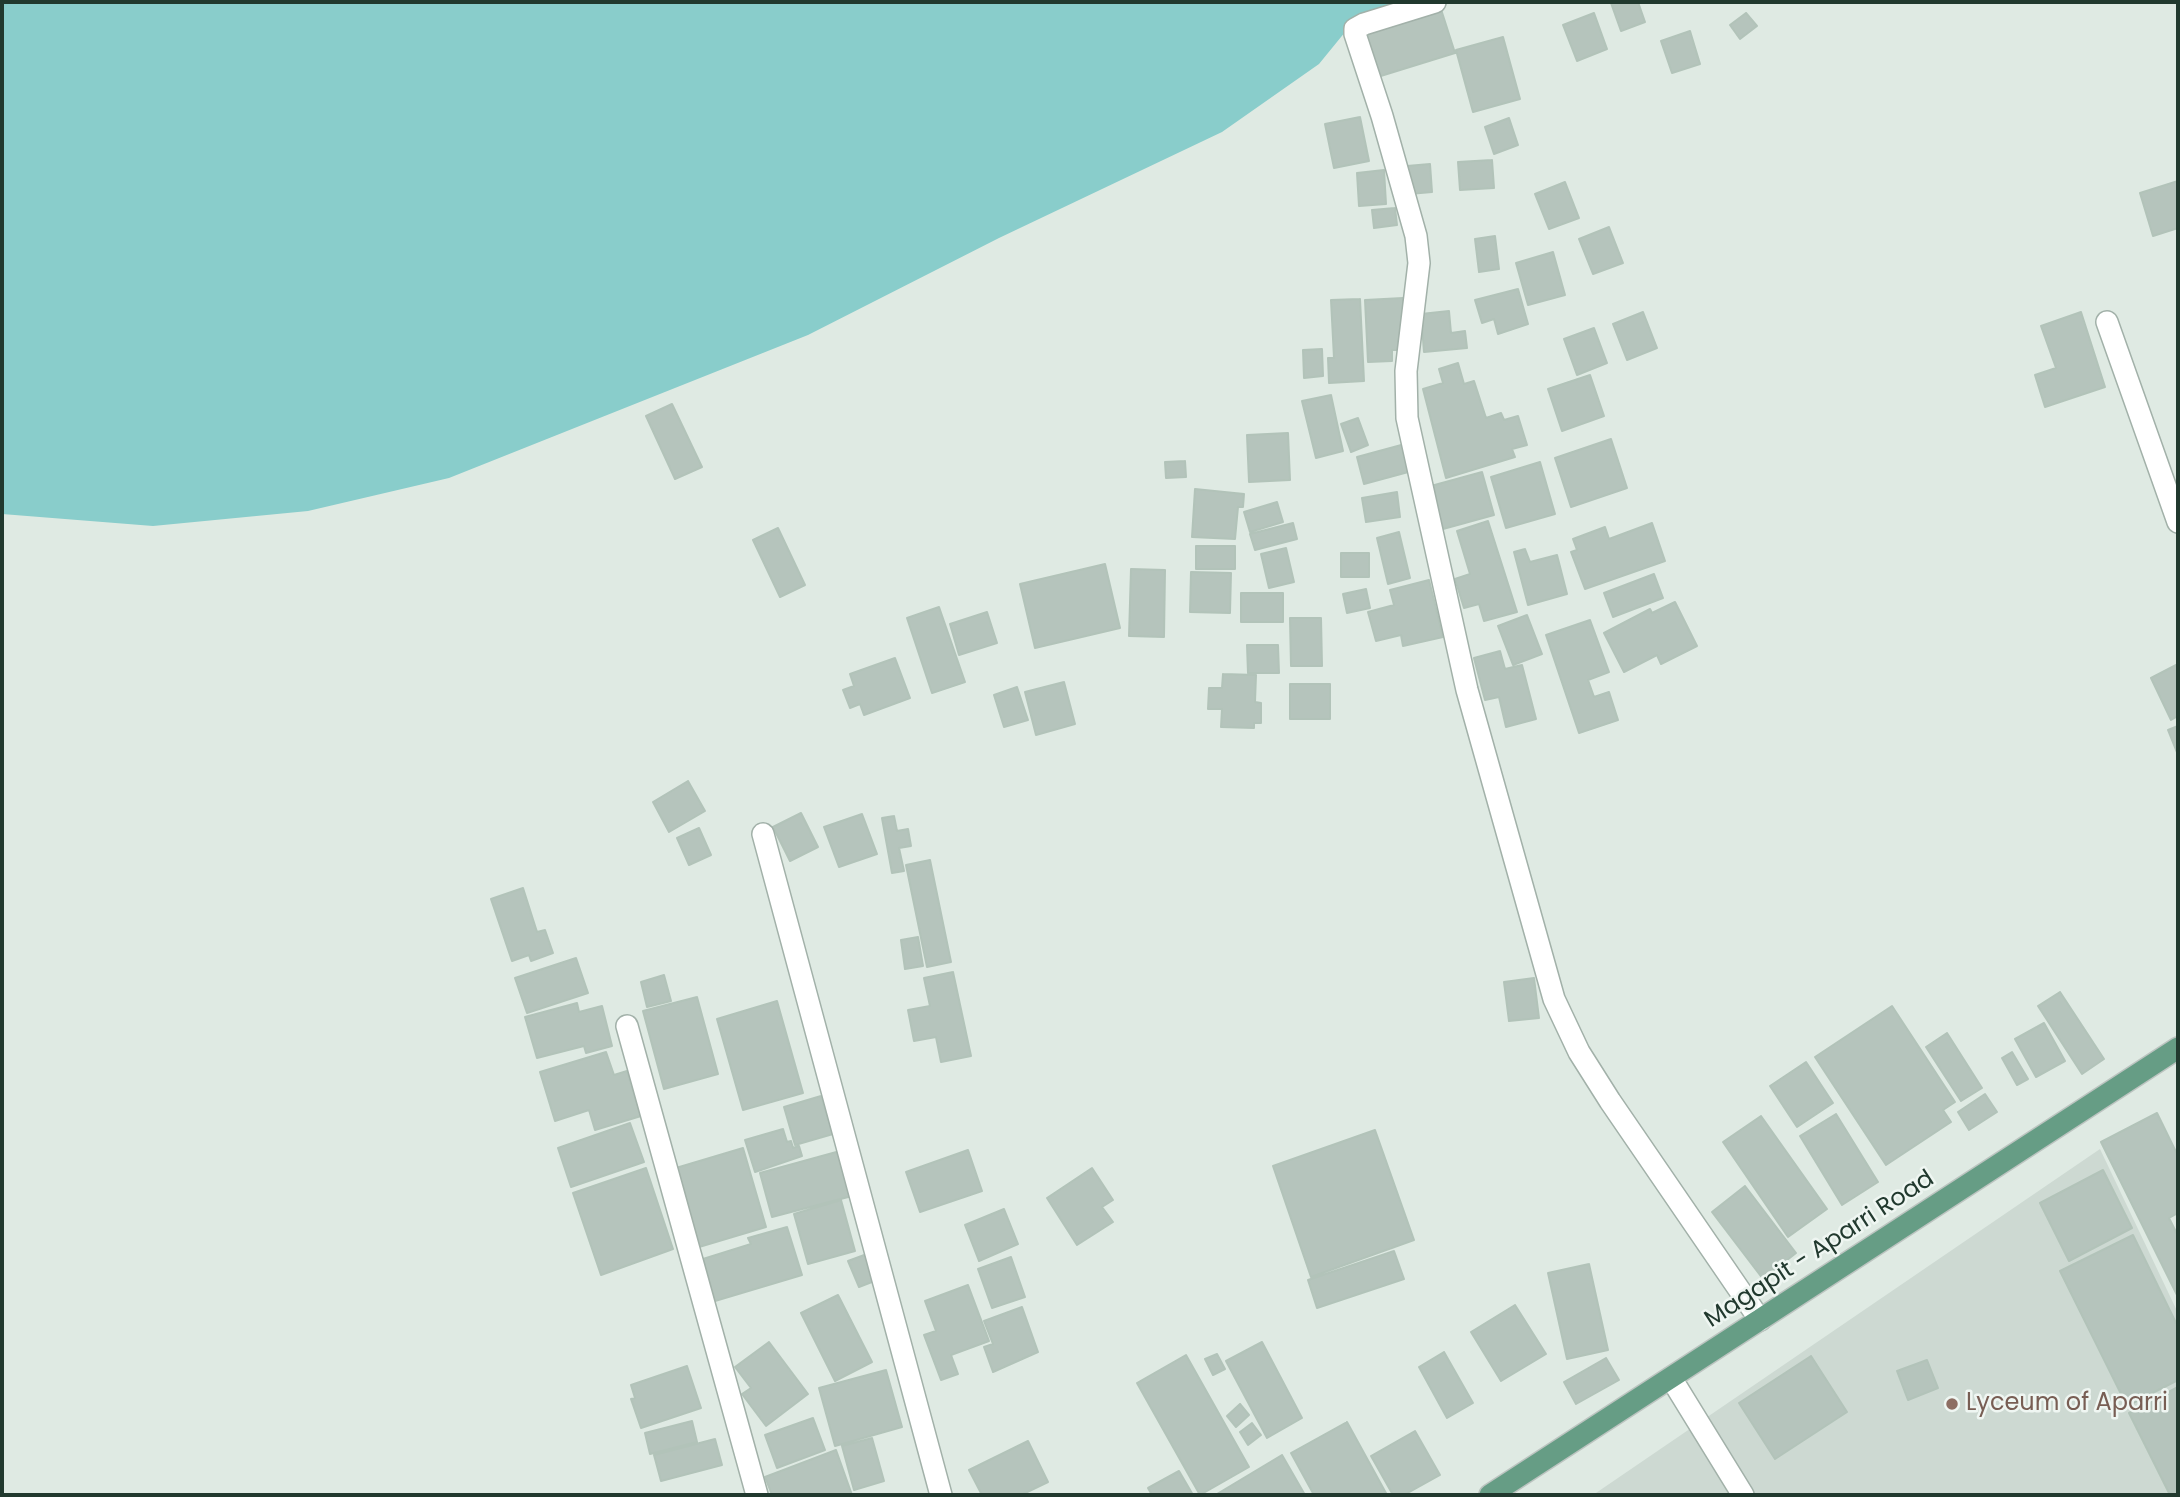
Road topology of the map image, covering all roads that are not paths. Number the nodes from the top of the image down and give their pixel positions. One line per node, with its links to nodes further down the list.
1 (1435, 2): 7 (street)
2 (2107, 321): 3 (street)
3 (2178, 522)
4 (763, 834): 10 (street)
5 (627, 1026): 9 (street)
6 (2178, 1048): 7 (main road, Magapit - Aparri Road)
7 (1760, 1320): 8 (main road, Magapit - Aparri Road)
8 (1671, 1378): 11 (main road, Magapit - Aparri Road); 12 (street)
9 (757, 1495)
10 (941, 1495)
11 (1490, 1495)
12 (1743, 1495)

